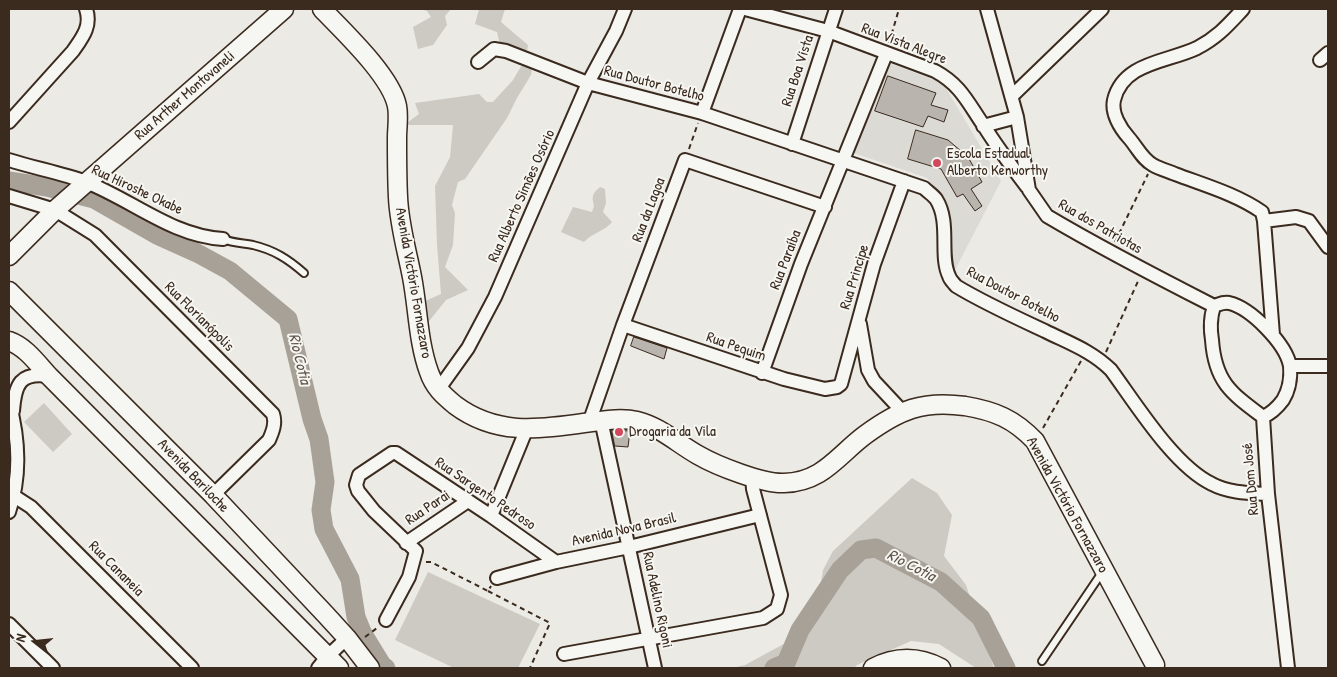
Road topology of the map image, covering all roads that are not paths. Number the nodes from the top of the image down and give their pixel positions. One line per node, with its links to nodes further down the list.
1 (86, 9): 18 (street)
2 (284, 9): 24 (street, Rua Arther Montovaneli)
3 (322, 9): 45 (street, Avenida Victório Fornazzaro)
4 (625, 9): 14 (street, Rua Alberto Simões Osório)
5 (740, 9): 16 (street)
6 (744, 9): 11 (street, Rua Vista Alegre)
7 (836, 9): 11 (street, Rua Boa Vista)
8 (987, 9): 15 (street, Rua dos Patriotas)
9 (1102, 9): 15 (street)
10 (1243, 9): 29 (street)
11 (828, 31): 12 (street, Rua Vista Alegre); 20 (street, Rua Boa Vista)
12 (886, 54): 19 (street, Rua Vista Alegre); 22 (street, Rua Paraíba)
13 (478, 62): 14 (street, Rua Doutor Botelho)
14 (588, 83): 16 (street, Rua Doutor Botelho); 45 (street, Rua Alberto Simões Osório)
15 (1012, 96): 17 (street, Rua dos Patriotas)
16 (702, 113): 20 (street, Rua Doutor Botelho)
17 (1018, 116): 19 (street); 25 (street, Rua dos Patriotas)
18 (9, 122)
19 (983, 126): 25 (street, Rua Vista Alegre)
20 (792, 144): 22 (street, Rua Doutor Botelho)
21 (9, 160): 24 (street, Rua Hiroshe Okabe)
22 (844, 161): 23 (street, Rua Doutor Botelho); 28 (street, Rua Paraíba)
23 (904, 181): 36 (street, Rua Principe); 53 (street, Rua Doutor Botelho)
24 (85, 184): 27 (street, Rua Arther Montovaneli); 30 (street, Rua Hiroshe Okabe)
25 (1029, 190): 35 (street, Rua dos Patriotas)
26 (9, 196): 27 (street, Rua Florianópolis)
27 (61, 205): 32 (street, Rua Arther Montovaneli); 54 (street, Rua Florianópolis)
28 (825, 207): 37 (street, Rua da Lagoa); 42 (street, Rua Paraíba)
29 (1264, 220): 31 (street); 38 (street, Rua dos Patriotas)
30 (223, 239): 33 (lane)
31 (1328, 247)
32 (9, 256)
33 (304, 273)
34 (9, 291): 54 (street, Avenida Bariloche)
35 (1214, 306): 38 (street, Rua dos Patriotas); 49 (street)
36 (859, 319): 44 (street, Rua Principe); 47 (street)
37 (622, 325): 42 (street, Rua Pequim); 50 (street, Rua da Lagoa)
38 (1273, 335): 40 (street, Rua dos Patriotas)
39 (9, 342): 43 (street)
40 (1290, 366): 41 (street); 49 (street)
41 (1328, 367)
42 (762, 372): 44 (street, Rua Pequim)
43 (49, 376): 48 (street); 71 (street)
44 (841, 384)
45 (438, 390): 51 (street, Avenida Victório Fornazzaro)
46 (9, 402): 48 (street)
47 (902, 412): 52 (street, Avenida Victório Fornazzaro); 63 (street, Avenida Victório Fornazzaro)
48 (12, 416): 55 (street)
49 (1263, 417): 53 (street, Rua Dom José)
50 (595, 422): 51 (street, Avenida Victório Fornazzaro); 52 (street, Avenida Victório Fornazzaro); 61 (street, Rua Adelino Rigoni)
51 (527, 428): 59 (street)
52 (752, 477): 58 (street)
53 (1268, 494): 79 (street, Rua Dom José)
54 (212, 495): 67 (street, Avenida Bariloche)
55 (14, 496): 57 (street); 74 (street, Rua Cananeia)
56 (468, 501): 59 (street, Rua Sargento Pedroso); 60 (street, Rua Parai); 60 (street, Rua Sargento Pedroso)
57 (9, 512)
58 (760, 515): 61 (street, Avenida Nova Brasil); 68 (street)
59 (492, 516): 62 (street, Rua Sargento Pedroso)
60 (406, 543): 65 (street)
61 (629, 547): 62 (street, Avenida Nova Brasil); 68 (street, Rua Adelino Rigoni)
62 (556, 562): 64 (street, Avenida Nova Brasil)
63 (1104, 570): 70 (lane); 72 (street, Avenida Victório Fornazzaro)
64 (497, 578)
65 (386, 620)
66 (9, 624): 73 (street)
67 (355, 639): 71 (street); 75 (street, Avenida Bariloche)
68 (649, 639): 69 (street); 76 (street, Rua Adelino Rigoni)
69 (564, 654)
70 (1042, 661)
71 (328, 664)
72 (1156, 667)
73 (53, 668)
74 (192, 668)
75 (370, 668)
76 (655, 668)
77 (873, 668): 78 (street)
78 (941, 668)
79 (1288, 668)

